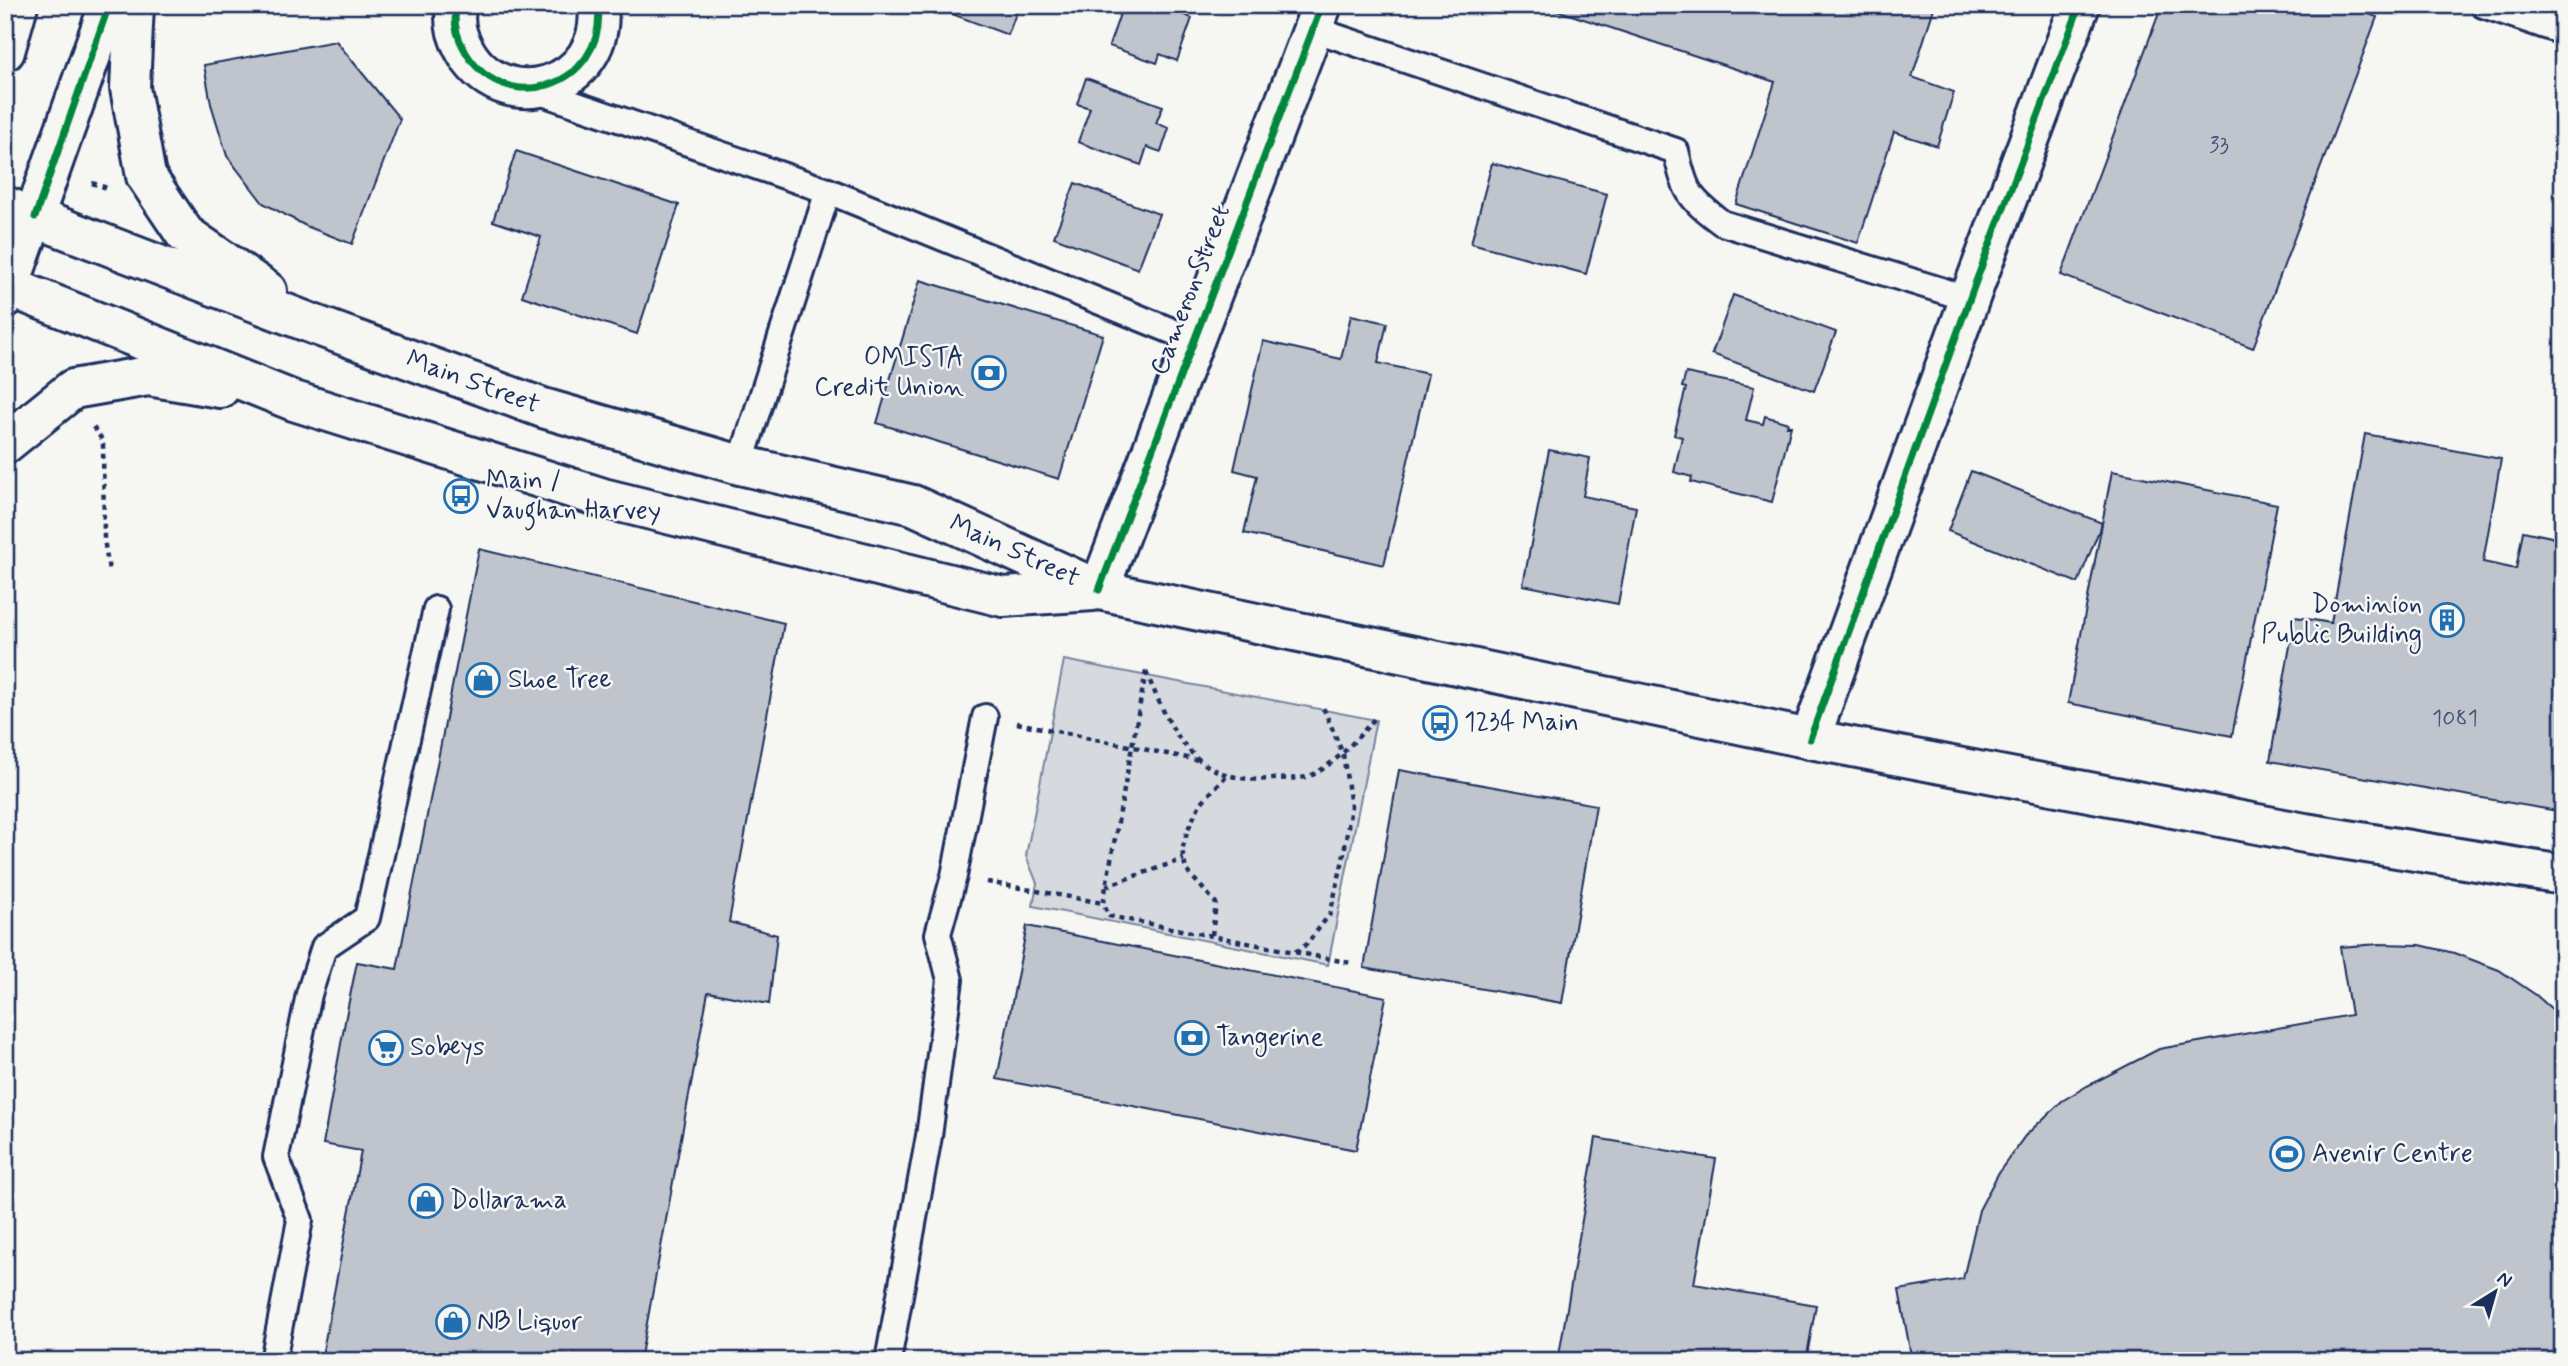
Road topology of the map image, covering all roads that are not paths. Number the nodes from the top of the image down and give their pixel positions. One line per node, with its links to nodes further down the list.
1 (18, 5): 10 (main road)
2 (109, 5): 13 (main road)
3 (134, 5): 16 (main road)
4 (457, 5): 11 (main road)
5 (598, 5): 11 (main road)
6 (2080, 5): 15 (main road)
7 (2483, 5): 9 (lane)
8 (1318, 17): 15 (lane); 17 (main road, Cameron Street)
9 (2563, 32)
10 (5, 51)
11 (531, 89): 12 (lane)
12 (828, 191): 17 (lane); 20 (lane)
13 (20, 211): 14 (main road); 16 (main road, Main Street)
14 (7, 290): 18 (main road, Main Street)
15 (1970, 299): 24 (main road)
16 (318, 326): 20 (main road, Main Street)
17 (1194, 340): 21 (main road, Cameron Street)
18 (293, 401): 19 (main road); 21 (main road, Main Street)
19 (5, 444)
20 (740, 465): 21 (main road, Main Street)
21 (1099, 590): 24 (main road)
22 (436, 609): 26 (lane)
23 (985, 717): 27 (lane)
24 (1810, 740): 25 (main road)
25 (2563, 875)
26 (273, 1361)
27 (888, 1361)

